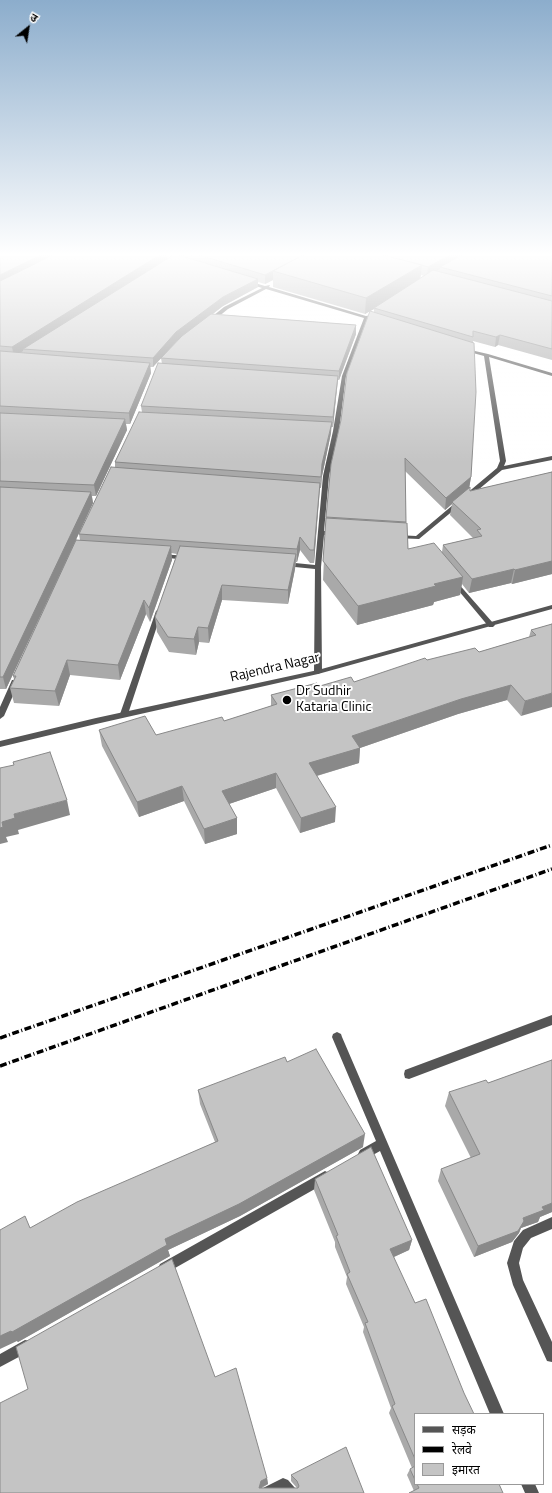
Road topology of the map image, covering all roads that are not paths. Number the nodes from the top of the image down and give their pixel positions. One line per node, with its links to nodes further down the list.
1 (364, 324): 3 (street)
2 (353, 331): 3 (street)
3 (360, 332): 8 (street)
4 (456, 346): 5 (street)
5 (486, 356): 6 (street); 12 (street)
6 (552, 375)
7 (334, 383): 8 (street)
8 (342, 384): 10 (street)
9 (328, 430): 10 (street)
10 (336, 431): 14 (street)
11 (552, 458): 12 (street)
12 (500, 469): 18 (street)
13 (317, 492): 14 (street)
14 (324, 492): 15 (street)
15 (321, 532): 16 (street); 25 (street)
16 (345, 534)
17 (393, 537): 18 (street)
18 (416, 538): 19 (street)
19 (422, 544)
20 (154, 555): 21 (street)
21 (178, 557): 22 (street); 23 (street)
22 (193, 558)
23 (175, 564)
24 (279, 564): 25 (street)
25 (318, 567): 30 (street)
26 (451, 579): 29 (street)
27 (162, 602): 32 (street)
28 (552, 606): 29 (street, Rajendra Nagar)
29 (491, 625): 30 (street, Rajendra Nagar)
30 (318, 672): 32 (street, Rajendra Nagar)
31 (19, 673): 33 (street)
32 (124, 714): 34 (street, Rajendra Nagar)
33 (0, 716)
34 (0, 744)
35 (552, 1020): 37 (street)
36 (337, 1037): 38 (street)
37 (409, 1074)
38 (382, 1144): 39 (street); 46 (street)
39 (355, 1160)
40 (334, 1171): 42 (street)
41 (552, 1223): 44 (street)
42 (153, 1274)
43 (35, 1341): 45 (street)
44 (552, 1356)
45 (0, 1361)
46 (497, 1413)
47 (268, 1493): 48 (street)
48 (290, 1493)

